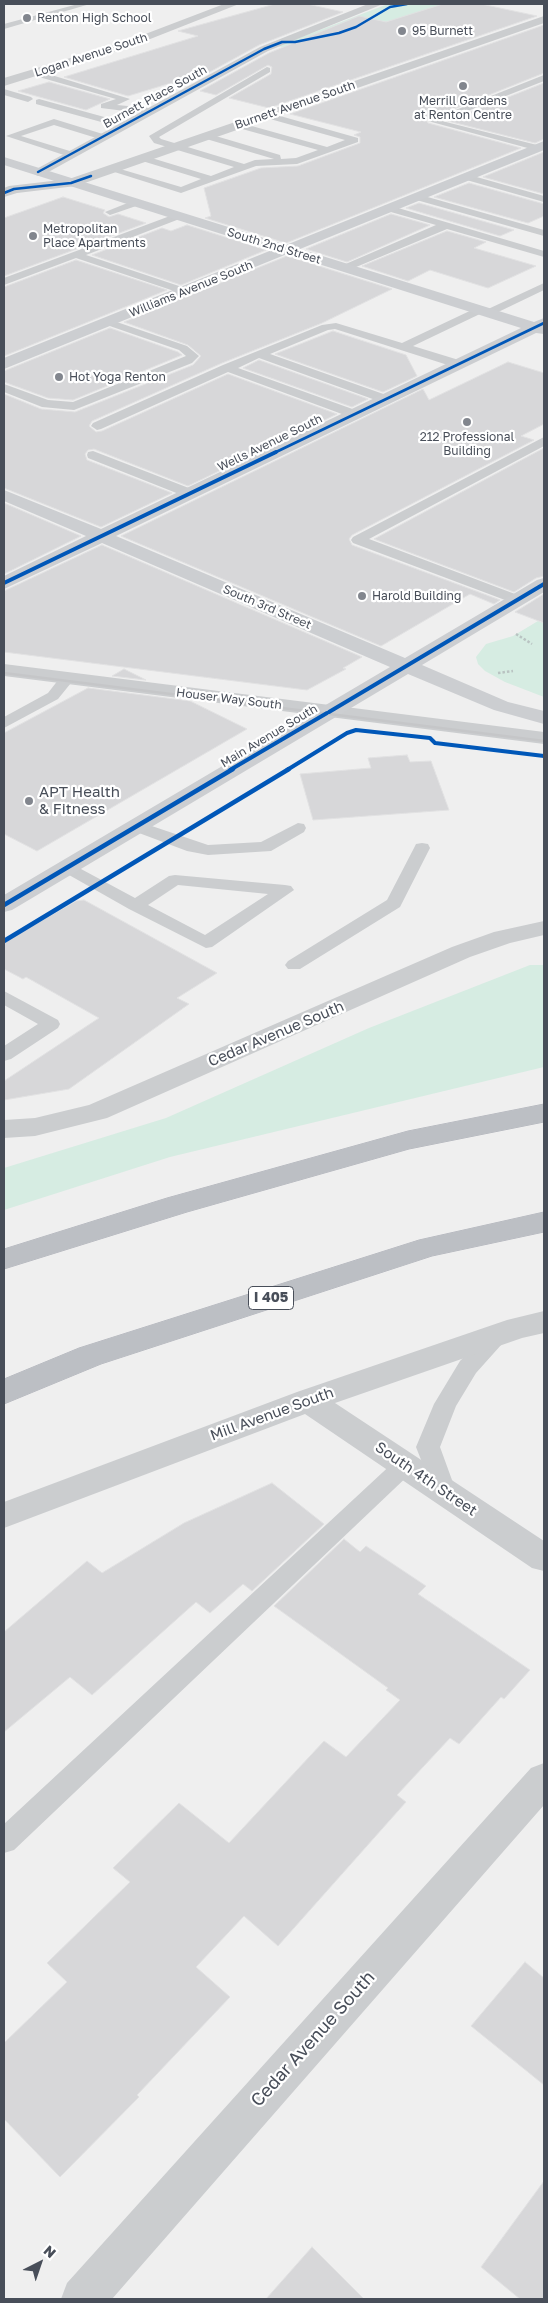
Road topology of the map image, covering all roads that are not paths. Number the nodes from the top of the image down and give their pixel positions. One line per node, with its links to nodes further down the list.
1 (86, 4): 5 (lane)
2 (233, 4): 7 (street, Logan Avenue South)
3 (377, 4): 13 (street, Burnett Place South)
4 (544, 19): 14 (street, Burnett Avenue South)
5 (4, 27)
6 (267, 70): 19 (lane)
7 (35, 73): 9 (street, Logan Avenue South); 13 (lane)
8 (544, 78): 20 (lane)
9 (4, 82)
10 (4, 92): 11 (lane)
11 (28, 99)
12 (39, 102): 15 (lane)
13 (149, 111): 15 (street, Burnett Place South)
14 (266, 115): 16 (street, Burnett Avenue South); 21 (lane)
15 (124, 125): 18 (street, Burnett Place South)
16 (238, 125): 17 (street, Burnett Avenue South); 21 (lane)
17 (206, 136): 19 (street, Burnett Avenue South); 24 (lane)
18 (103, 137): 22 (street, Burnett Place South); 22 (lane)
19 (175, 147): 23 (street, Burnett Avenue South); 26 (lane)
20 (541, 147): 29 (main road, Williams Avenue South)
21 (328, 150): 24 (lane)
22 (70, 154): 28 (street, Burnett Place South)
23 (142, 158): 27 (street, Burnett Avenue South); 30 (lane)
24 (294, 162): 26 (lane)
25 (6, 163): 28 (main road, South 2nd Street)
26 (244, 167): 30 (lane)
27 (110, 169): 30 (lane); 31 (street, Burnett Avenue South)
28 (38, 172): 31 (main road, South 2nd Street)
29 (466, 177): 34 (main road, Williams Avenue South); 35 (lane)
30 (211, 179)
31 (71, 183): 32 (street, Burnett Avenue South); 36 (main road, South 2nd Street)
32 (45, 187): 33 (street, Burnett Avenue South); 37 (street, Burnett Avenue South)
33 (4, 193)
34 (417, 197): 38 (main road, Williams Avenue South); 42 (lane)
35 (544, 199)
36 (136, 203): 39 (lane); 40 (main road, South 2nd Street)
37 (4, 205)
38 (388, 208): 41 (lane); 43 (main road, Williams Avenue South)
39 (110, 212)
40 (178, 216): 43 (main road, South 2nd Street); 45 (lane)
41 (446, 225): 44 (lane); 46 (lane)
42 (544, 233)
43 (287, 250): 46 (main road, South 2nd Street); 49 (main road, Williams Avenue South)
44 (544, 254)
45 (77, 255): 47 (lane); 49 (lane)
46 (344, 268): 50 (main road, South 2nd Street)
47 (4, 282)
48 (544, 286): 50 (lane)
49 (184, 291): 51 (main road, Williams Avenue South)
50 (484, 311): 52 (main road, South 2nd Street); 53 (lane)
51 (108, 322): 55 (main road, Williams Avenue South); 58 (lane)
52 (541, 327): 56 (main road, Wells Avenue South)
53 (404, 346): 54 (lane); 56 (lane)
54 (258, 354): 57 (lane); 59 (lane)
55 (4, 364)
56 (458, 364): 59 (main road, Wells Avenue South)
57 (227, 368): 60 (lane); 61 (lane)
58 (4, 388)
59 (385, 399): 60 (main road, Wells Avenue South)
60 (354, 414): 64 (main road, Wells Avenue South)
61 (97, 426)
62 (544, 441): 69 (lane)
63 (93, 455): 64 (lane)
64 (188, 494): 66 (main road, Wells Avenue South)
65 (4, 495): 66 (main road, South 3rd Street)
66 (100, 536): 67 (main road, Wells Avenue South); 70 (main road, South 3rd Street)
67 (4, 583)
68 (544, 584): 69 (main road, Main Avenue South)
69 (518, 600): 70 (main road, Main Avenue South)
70 (406, 666): 73 (main road, Main Avenue South); 74 (main road, South 3rd Street)
71 (4, 670): 72 (street, Houser Way South)
72 (67, 678): 73 (street, Houser Way South); 75 (lane)
73 (330, 712): 76 (street, Houser Way South); 77 (main road, Main Avenue South)
74 (538, 716)
75 (4, 723)
76 (544, 738)
77 (137, 826): 78 (lane); 80 (main road, Main Avenue South)
78 (298, 828)
79 (422, 848): 84 (lane)
80 (68, 867): 81 (main road, Main Avenue South); 82 (lane)
81 (4, 905)
82 (135, 905): 82 (lane)
83 (544, 928): 88 (street, Cedar Avenue South)
84 (294, 965)
85 (4, 997): 86 (lane)
86 (4, 1055)
87 (544, 1113): 90 (highway)
88 (4, 1129)
89 (544, 1222): 93 (highway, I 405)
90 (4, 1259)
91 (544, 1322): 92 (street, Mill Avenue South)
92 (499, 1335): 94 (street, Mill Avenue South); 96 (lane)
93 (4, 1392)
94 (308, 1400): 95 (street, South 4th Street); 97 (street, Mill Avenue South)
95 (406, 1466): 96 (street, South 4th Street); 100 (lane)
96 (444, 1492): 98 (street, South 4th Street)
97 (4, 1515)
98 (544, 1558)
99 (544, 1779): 101 (street, Cedar Avenue South)
100 (4, 1841)
101 (83, 2299)

